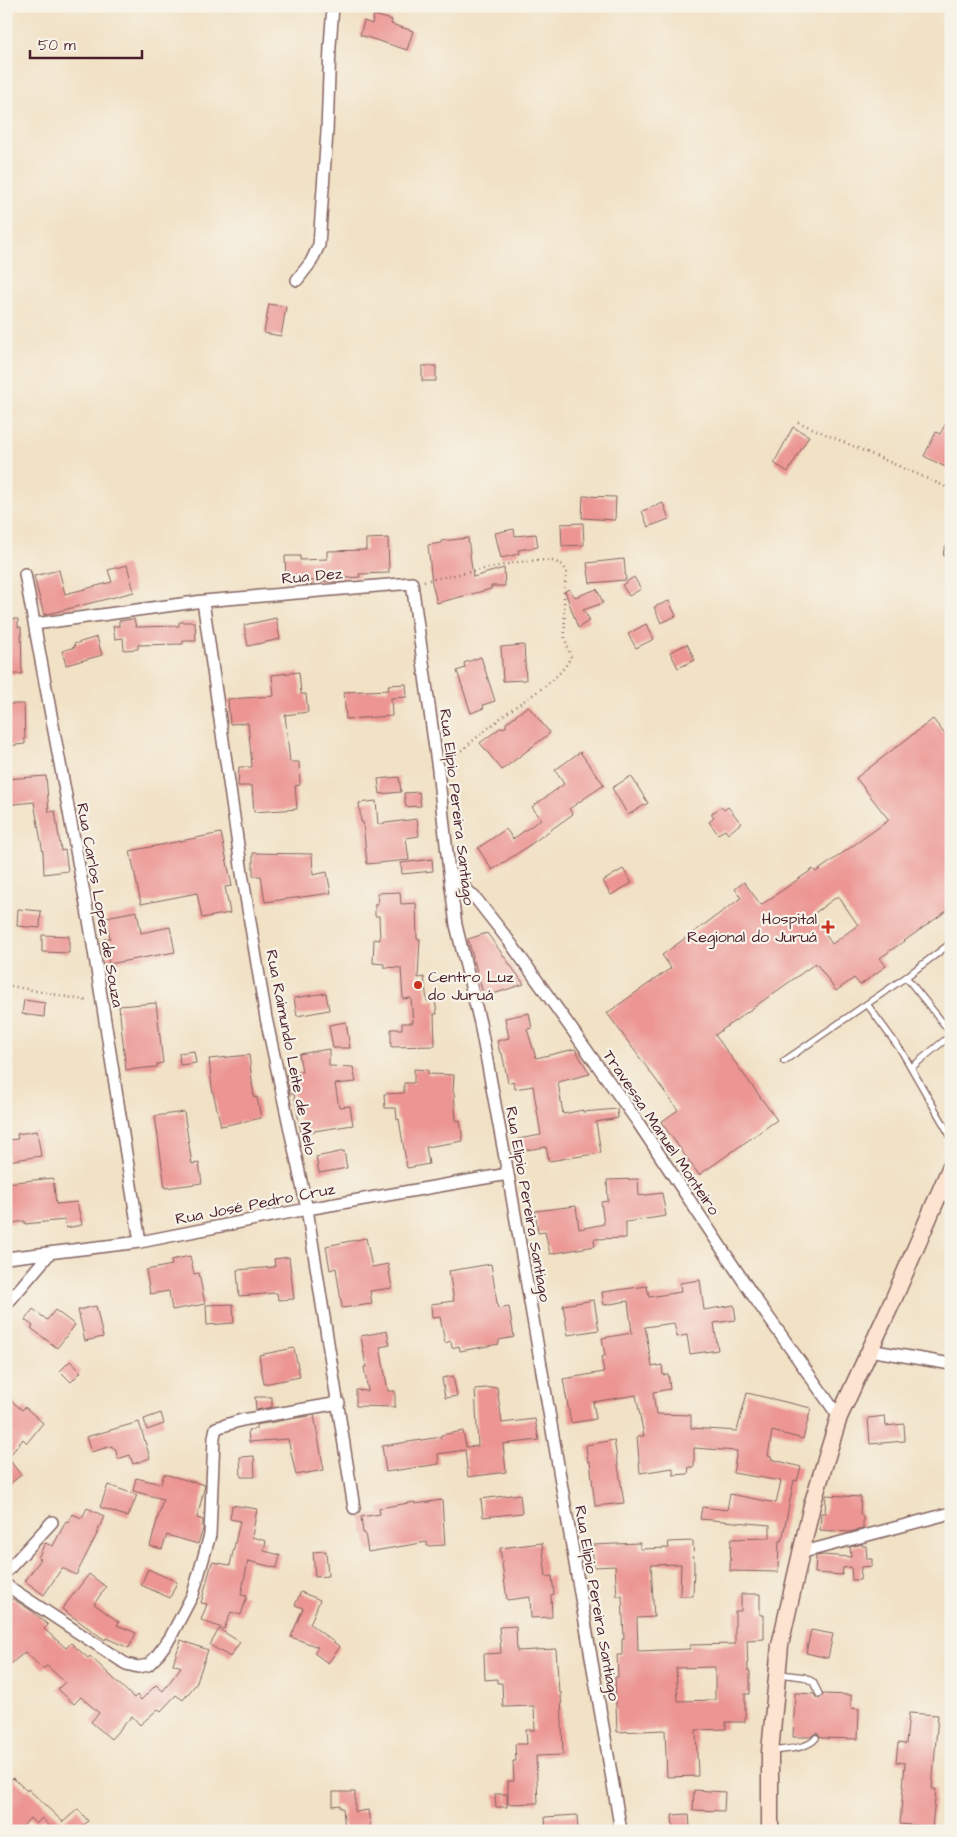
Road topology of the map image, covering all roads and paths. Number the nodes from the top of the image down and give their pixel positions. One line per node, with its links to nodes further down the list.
1 (333, 6): 2 (street)
2 (297, 280)
3 (798, 422): 4 (path)
4 (951, 489)
5 (25, 574): 8 (street, Rua Carlos Lopez de Souza)
6 (412, 583): 7 (street, Rua Dez); 9 (street, Rua Elipio Pereira Santiago); 9 (path)
7 (203, 601): 8 (street, Rua Dez); 23 (street, Rua Raimundo Leite de Melo)
8 (35, 624): 14 (street, Rua Carlos Lopez de Souza)
9 (438, 770): 10 (street, Rua Elipio Pereira Santiago)
10 (449, 872): 21 (street, Rua Elipio Pereira Santiago); 31 (street, Travessa Manuel Monteiro)
11 (951, 943): 12 (lane)
12 (906, 978): 15 (lane); 16 (lane)
13 (6, 985): 14 (path)
14 (101, 1004): 24 (street, Rua Carlos Lopez de Souza)
15 (867, 1004): 17 (lane); 18 (lane)
16 (951, 1034): 18 (lane)
17 (784, 1061)
18 (912, 1067): 19 (lane)
19 (951, 1136)
20 (951, 1166): 22 (main road)
21 (508, 1174): 23 (street, Rua José Pedro Cruz); 42 (street, Rua Elipio Pereira Santiago)
22 (945, 1193): 28 (main road)
23 (308, 1209): 24 (street, Rua José Pedro Cruz); 30 (street, Rua Raimundo Leite de Melo)
24 (140, 1242): 25 (street, Rua José Pedro Cruz)
25 (50, 1253): 26 (street, Rua José Pedro Cruz); 27 (street)
26 (6, 1258)
27 (6, 1305)
28 (869, 1350): 29 (street); 31 (main road)
29 (951, 1364)
30 (339, 1403): 32 (street, Rua Raimundo Leite de Melo); 37 (street)
31 (839, 1417): 35 (main road)
32 (354, 1508)
33 (951, 1513): 35 (street)
34 (52, 1522): 36 (street)
35 (800, 1553): 38 (main road)
36 (6, 1572)
37 (6, 1585)
38 (777, 1673): 39 (lane); 41 (main road)
39 (819, 1694)
40 (816, 1738): 41 (lane)
41 (770, 1752): 43 (main road)
42 (620, 1831)
43 (770, 1831)

